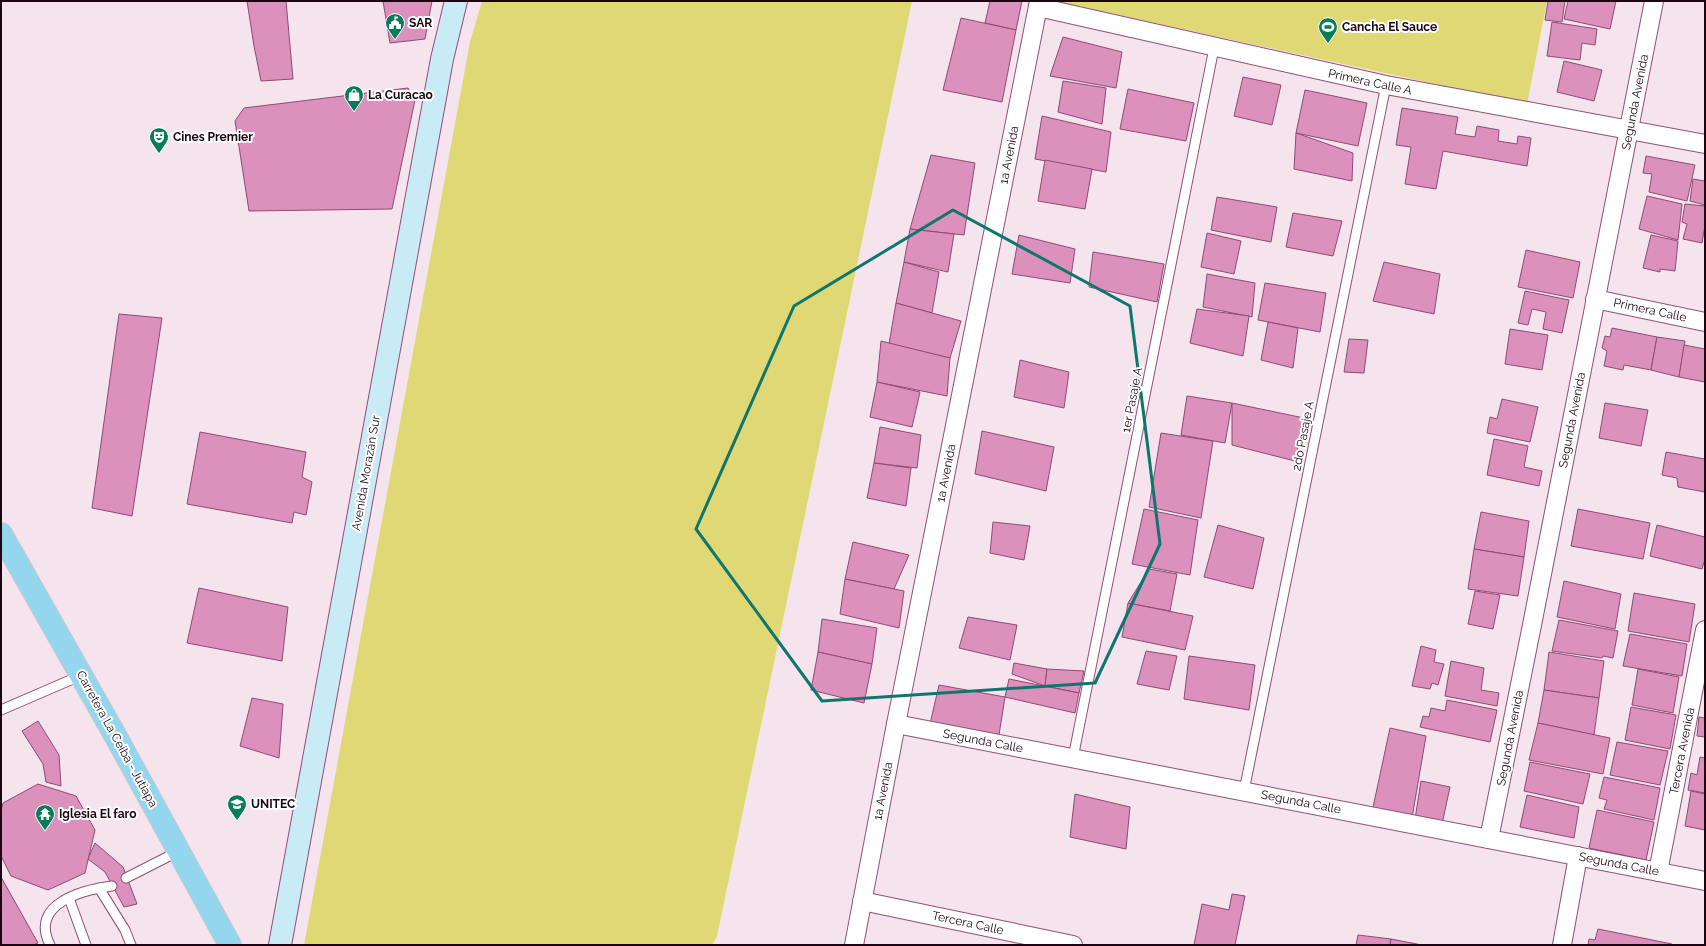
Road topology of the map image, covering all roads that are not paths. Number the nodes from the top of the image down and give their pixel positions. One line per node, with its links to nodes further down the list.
1 (456, 1): 32 (street, Avenida Morazán Sur)
2 (1654, 1): 6 (street, Segunda Avenida)
3 (1038, 4): 4 (street, Primera Calle A); 14 (street, 1a Avenida)
4 (1214, 48): 5 (street, Primera Calle A); 15 (lane, 1er Pasaje A)
5 (1386, 86): 6 (street, Primera Calle A); 16 (lane, 2do Pasaje A)
6 (1630, 130): 7 (street, Primera Calle A); 8 (street, Segunda Avenida)
7 (1705, 144)
8 (1595, 299): 9 (street, Primera Calle); 17 (street, Segunda Avenida)
9 (1705, 322)
10 (1, 534): 12 (main road, Carretera La Ceiba - Jutiapa)
11 (1705, 630): 20 (street, Tercera Avenida)
12 (82, 675): 13 (lane); 18 (main road, Carretera La Ceiba - Jutiapa)
13 (1, 710)
14 (896, 724): 15 (street, Segunda Calle); 26 (street, 1a Avenida)
15 (1073, 758): 16 (street, Segunda Calle)
16 (1244, 791): 17 (street, Segunda Calle)
17 (1489, 839): 19 (street, Segunda Calle)
18 (179, 851): 21 (lane); 31 (main road, Carretera La Ceiba - Jutiapa)
19 (1578, 856): 20 (street, Segunda Calle); 35 (street)
20 (1658, 872): 22 (street, Segunda Calle)
21 (126, 878)
22 (1705, 881)
23 (112, 886): 24 (lane)
24 (99, 888): 25 (lane); 30 (lane)
25 (69, 898): 28 (lane); 29 (lane)
26 (862, 901): 27 (street, Tercera Calle); 33 (street, 1a Avenida)
27 (1027, 940): 34 (street, Tercera Calle)
28 (50, 945)
29 (86, 945)
30 (131, 945)
31 (230, 945)
32 (280, 945)
33 (854, 945)
34 (1073, 945)
35 (1562, 945)

